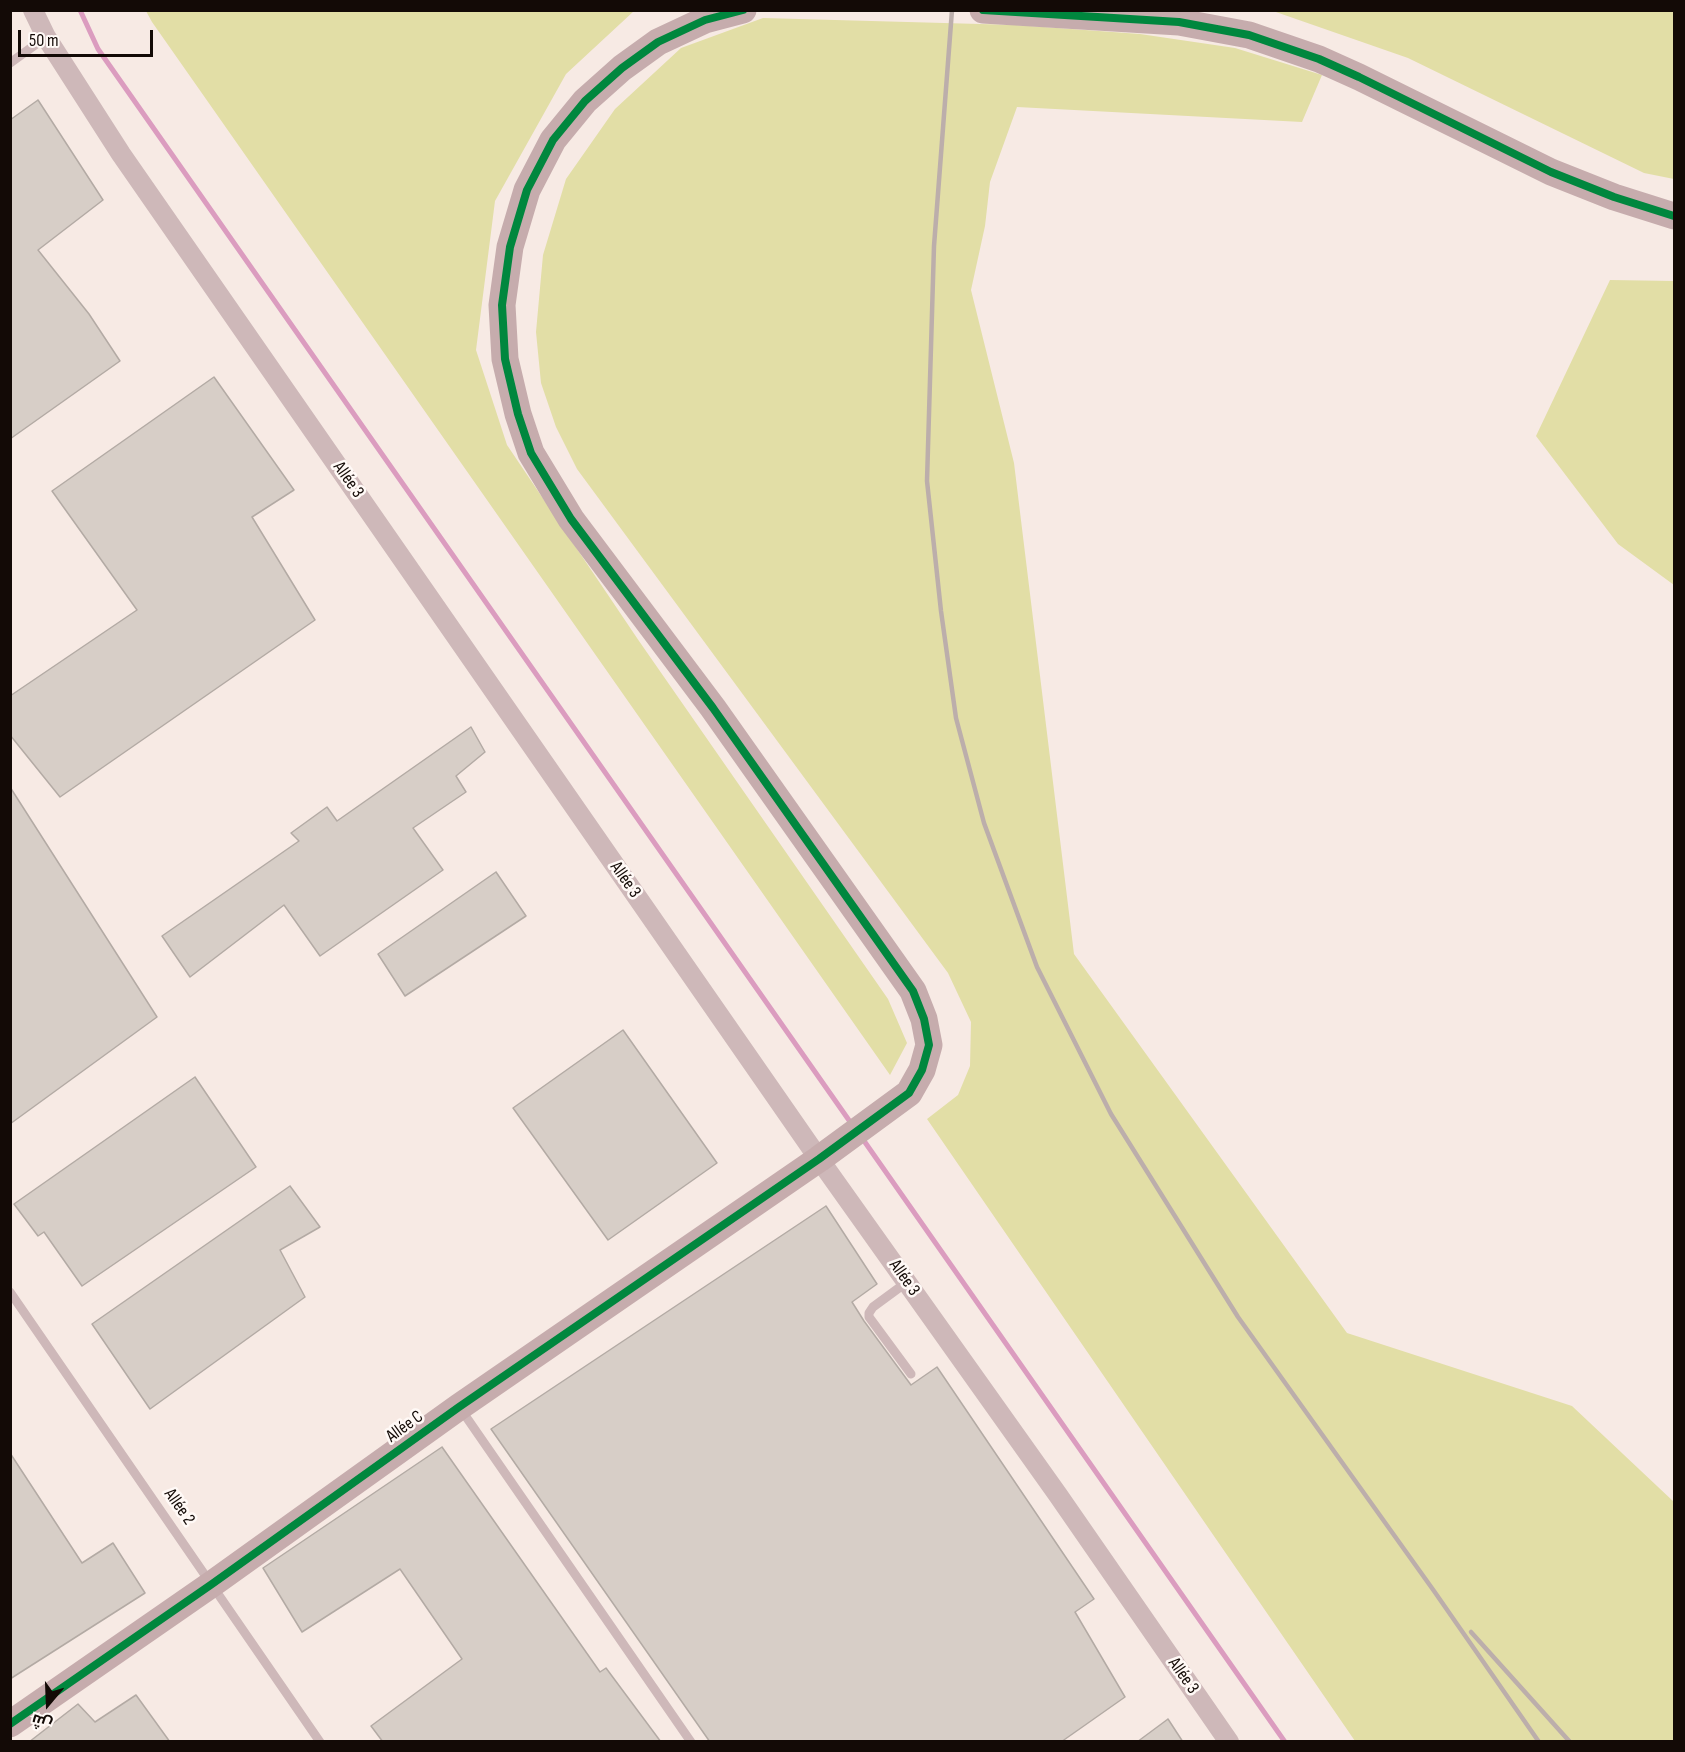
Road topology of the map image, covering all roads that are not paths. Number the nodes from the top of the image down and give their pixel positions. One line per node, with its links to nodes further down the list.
1 (33, 10): 4 (street, Allée 3)
2 (743, 10): 7 (street, Allée C)
3 (995, 11): 6 (street)
4 (46, 37): 5 (lane); 7 (street, Allée 3)
5 (10, 63)
6 (1674, 216)
7 (825, 1155): 8 (street, Allée 3); 11 (street, Allée C)
8 (907, 1282): 10 (lane); 16 (street, Allée 3)
9 (10, 1292): 12 (lane, Allée 2)
10 (911, 1374)
11 (459, 1407): 12 (street, Allée C); 15 (lane)
12 (212, 1584): 13 (street, Allée C); 14 (lane, Allée 2)
13 (10, 1724)
14 (320, 1742)
15 (691, 1742)
16 (1229, 1742)

